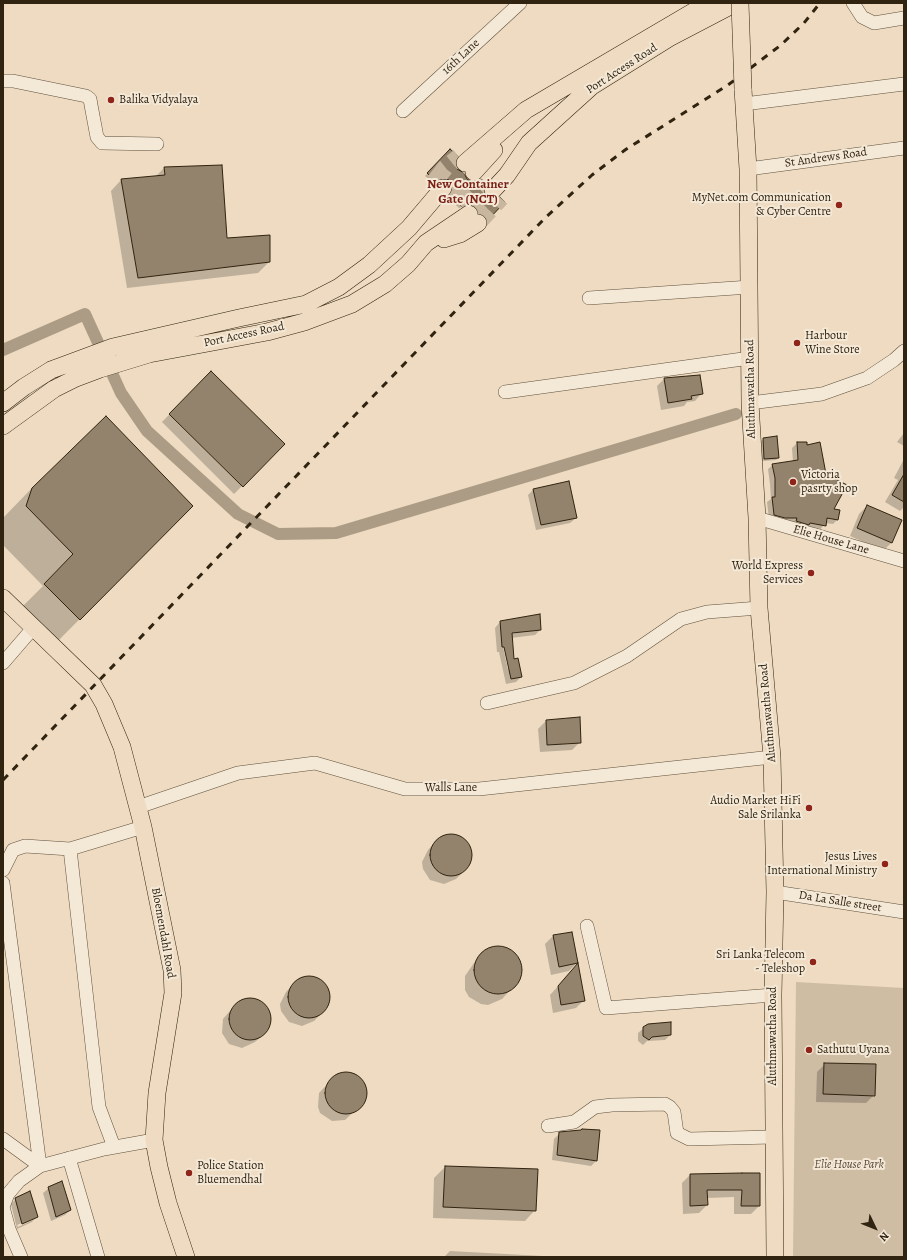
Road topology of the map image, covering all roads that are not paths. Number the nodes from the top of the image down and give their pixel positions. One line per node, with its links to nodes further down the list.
1 (520, 3): 10 (street, 16th Lane)
2 (708, 3): 15 (main road, Port Access Road)
3 (736, 3): 11 (main road, Port Access Road)
4 (740, 3): 9 (main road, Aluthmawatha Road, bridge)
5 (853, 3): 6 (street)
6 (904, 18)
7 (3, 81): 12 (street)
8 (904, 84): 9 (street)
9 (744, 96): 14 (main road, Aluthmawatha Road)
10 (403, 111)
11 (529, 143): 15 (main road, Port Access Road); 15 (main road)
12 (156, 144)
13 (904, 148): 14 (street, St Andrews Road)
14 (748, 169): 18 (main road, Aluthmawatha Road)
15 (479, 177)
16 (456, 201): 17 (main road, Port Access Road); 17 (main road); 20 (main road, Port Access Road)
17 (426, 243): 20 (main road, Port Access Road)
18 (750, 287): 19 (street); 22 (main road, Aluthmawatha Road)
19 (589, 298)
20 (146, 347): 24 (main road, Port Access Road); 26 (main road, Port Access Road)
21 (904, 350): 25 (street)
22 (750, 358): 23 (street); 25 (main road, Aluthmawatha Road)
23 (504, 392)
24 (3, 403)
25 (750, 403): 27 (main road, Aluthmawatha Road)
26 (3, 426)
27 (757, 518): 28 (street, Elie House Lane); 30 (main road, Aluthmawatha Road)
28 (904, 562)
29 (3, 598): 31 (main road, Bloemendahl Road)
30 (760, 608): 33 (street); 34 (main road, Aluthmawatha Road)
31 (34, 627): 32 (street); 35 (main road, Bloemendahl Road)
32 (3, 663)
33 (487, 703)
34 (772, 757): 35 (street, Walls Lane); 40 (main road, Aluthmawatha Road)
35 (138, 807): 36 (main road, Bloemendahl Road)
36 (143, 827): 37 (street); 47 (main road, Bloemendahl Road)
37 (70, 849): 38 (street); 48 (street)
38 (3, 870)
39 (3, 883): 50 (street)
40 (775, 892): 41 (street, Da La Salle street); 43 (main road, Aluthmawatha Road)
41 (904, 912)
42 (587, 926): 43 (street)
43 (773, 995): 45 (main road, Aluthmawatha Road)
44 (548, 1126): 45 (street)
45 (773, 1137): 54 (main road, Aluthmawatha Road)
46 (3, 1139): 50 (street)
47 (154, 1140): 48 (street); 53 (main road, Bloemendahl Road)
48 (114, 1147): 49 (street)
49 (69, 1158): 50 (street); 52 (street)
50 (40, 1166): 51 (street)
51 (21, 1257)
52 (98, 1257)
53 (186, 1257)
54 (775, 1257)

